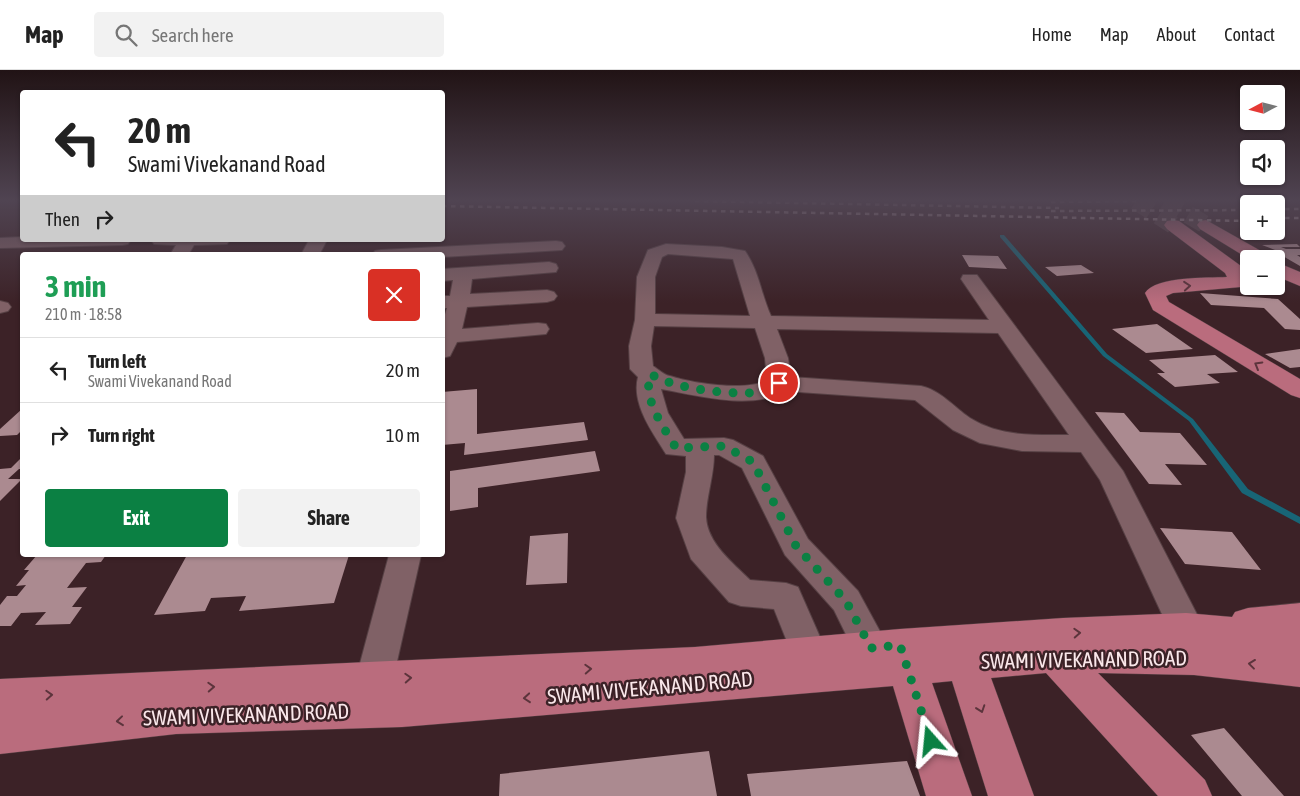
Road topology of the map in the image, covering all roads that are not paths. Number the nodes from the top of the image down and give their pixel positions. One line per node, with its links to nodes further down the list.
1 (1186, 235): 12 (main road)
2 (1222, 235): 6 (main road)
3 (41, 242): 4 (street)
4 (0, 243)
5 (556, 246): 7 (street)
6 (1246, 250)
7 (456, 251): 8 (street); 11 (street)
8 (437, 252)
9 (549, 268): 11 (street)
10 (1285, 272): 14 (main road)
11 (452, 274): 19 (street)
12 (1240, 277)
13 (970, 279): 22 (street)
14 (1300, 280)
15 (1240, 281): 27 (main road, one-way to 15)
16 (1285, 284): 17 (main road)
17 (1300, 285)
18 (547, 296): 19 (street)
19 (451, 302): 24 (street)
20 (645, 320): 21 (street); 21 (street); 25 (street)
21 (764, 322): 22 (street); 26 (street)
22 (1005, 327): 28 (street)
23 (538, 329): 24 (street)
24 (445, 341)
25 (651, 374): 26 (street); 29 (street)
26 (779, 383): 28 (street)
27 (1300, 390)
28 (1089, 444): 32 (street)
29 (700, 447): 35 (street); 36 (street)
30 (404, 557): 39 (street)
31 (1300, 618): 32 (main road, SWAMI VIVEKANAND ROAD)
32 (1186, 628): 33 (main road, SWAMI VIVEKANAND ROAD); 34 (main road, SWAMI VIVEKANAND ROAD, one-way to 32)
33 (1300, 640)
34 (962, 652): 36 (main road, SWAMI VIVEKANAND ROAD); 37 (main road, SWAMI VIVEKANAND ROAD); 43 (main road, one-way to 43)
35 (809, 653): 36 (main road, SWAMI VIVEKANAND ROAD); 39 (main road, SWAMI VIVEKANAND ROAD, one-way to 35)
36 (893, 654): 39 (main road, SWAMI VIVEKANAND ROAD, one-way to 39); 42 (main road)
37 (1055, 656): 38 (main road, SWAMI VIVEKANAND ROAD, one-way to 37); 44 (main road)
38 (1300, 670)
39 (370, 695): 40 (main road, SWAMI VIVEKANAND ROAD, one-way to 39); 41 (main road, SWAMI VIVEKANAND ROAD, one-way to 41)
40 (0, 697)
41 (0, 734)
42 (949, 796)
43 (1011, 796)
44 (1189, 796)

